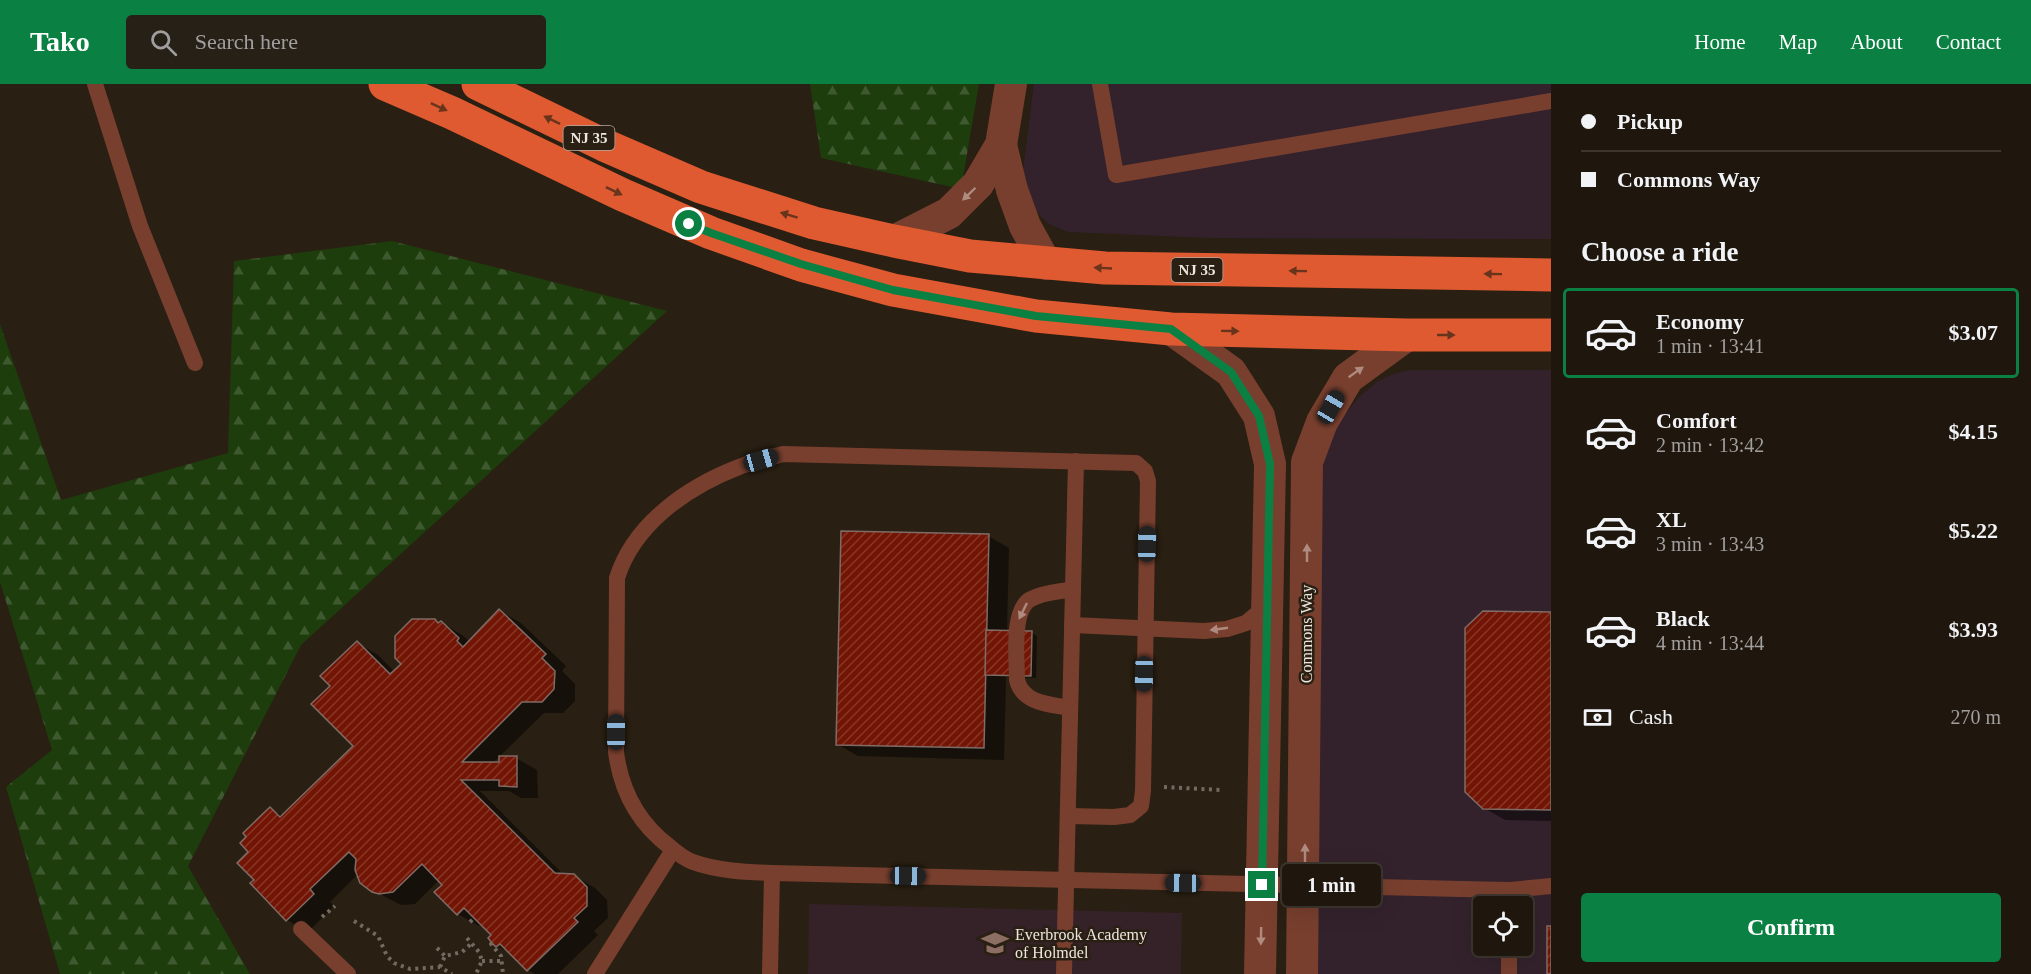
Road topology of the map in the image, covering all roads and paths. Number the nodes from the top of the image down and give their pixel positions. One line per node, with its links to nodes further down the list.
1 (95, 84): 14 (lane)
2 (385, 84): 11 (highway, NJ 35, one-way to 11)
3 (478, 84): 8 (highway, NJ 35, one-way to 3)
4 (1011, 84): 7 (street)
5 (1100, 84): 6 (lane)
6 (1551, 101)
7 (1001, 146): 8 (street, one-way to 8); 9 (street)
8 (894, 242): 9 (highway, NJ 35)
9 (1046, 264): 10 (highway, NJ 35, one-way to 9)
10 (1551, 275)
11 (1171, 329): 12 (highway, NJ 35, one-way to 12); 17 (street)
12 (1407, 335): 13 (highway, NJ 35, one-way to 13); 28 (street, Commons Way, one-way to 12)
13 (1551, 335)
14 (195, 363)
15 (1076, 461): 16 (lane); 19 (lane); 24 (lane)
16 (1073, 590): 18 (lane); 20 (lane, one-way to 20)
17 (1267, 601): 19 (lane, one-way to 19); 27 (street)
18 (1072, 625): 19 (lane); 20 (lane)
19 (1145, 628): 23 (lane)
20 (1070, 708): 23 (lane)
21 (1158, 787): 22 (path)
22 (1221, 790)
23 (1068, 816): 26 (lane)
24 (673, 850): 25 (lane); 49 (lane)
25 (772, 873): 26 (lane); 50 (lane)
26 (1067, 880): 27 (lane); 51 (lane)
27 (1262, 885): 28 (lane); 52 (street, one-way to 52)
28 (1305, 886): 30 (lane); 53 (street, Commons Way)
29 (1551, 886): 31 (lane)
30 (1476, 896)
31 (1517, 896)
32 (335, 906): 33 (path)
33 (322, 918)
34 (354, 921): 44 (path)
35 (301, 929): 45 (lane)
36 (467, 938): 37 (path)
37 (472, 943): 40 (path); 42 (path)
38 (492, 943): 43 (path)
39 (437, 948): 40 (path)
40 (446, 956): 44 (path)
41 (1509, 956): 54 (lane)
42 (482, 961): 43 (path); 47 (path)
43 (502, 961): 48 (path)
44 (440, 967): 46 (path)
45 (348, 974)
46 (452, 974)
47 (476, 974)
48 (503, 974)
49 (595, 974)
50 (770, 974)
51 (1064, 974)
52 (1260, 974)
53 (1302, 974)
54 (1509, 974)

